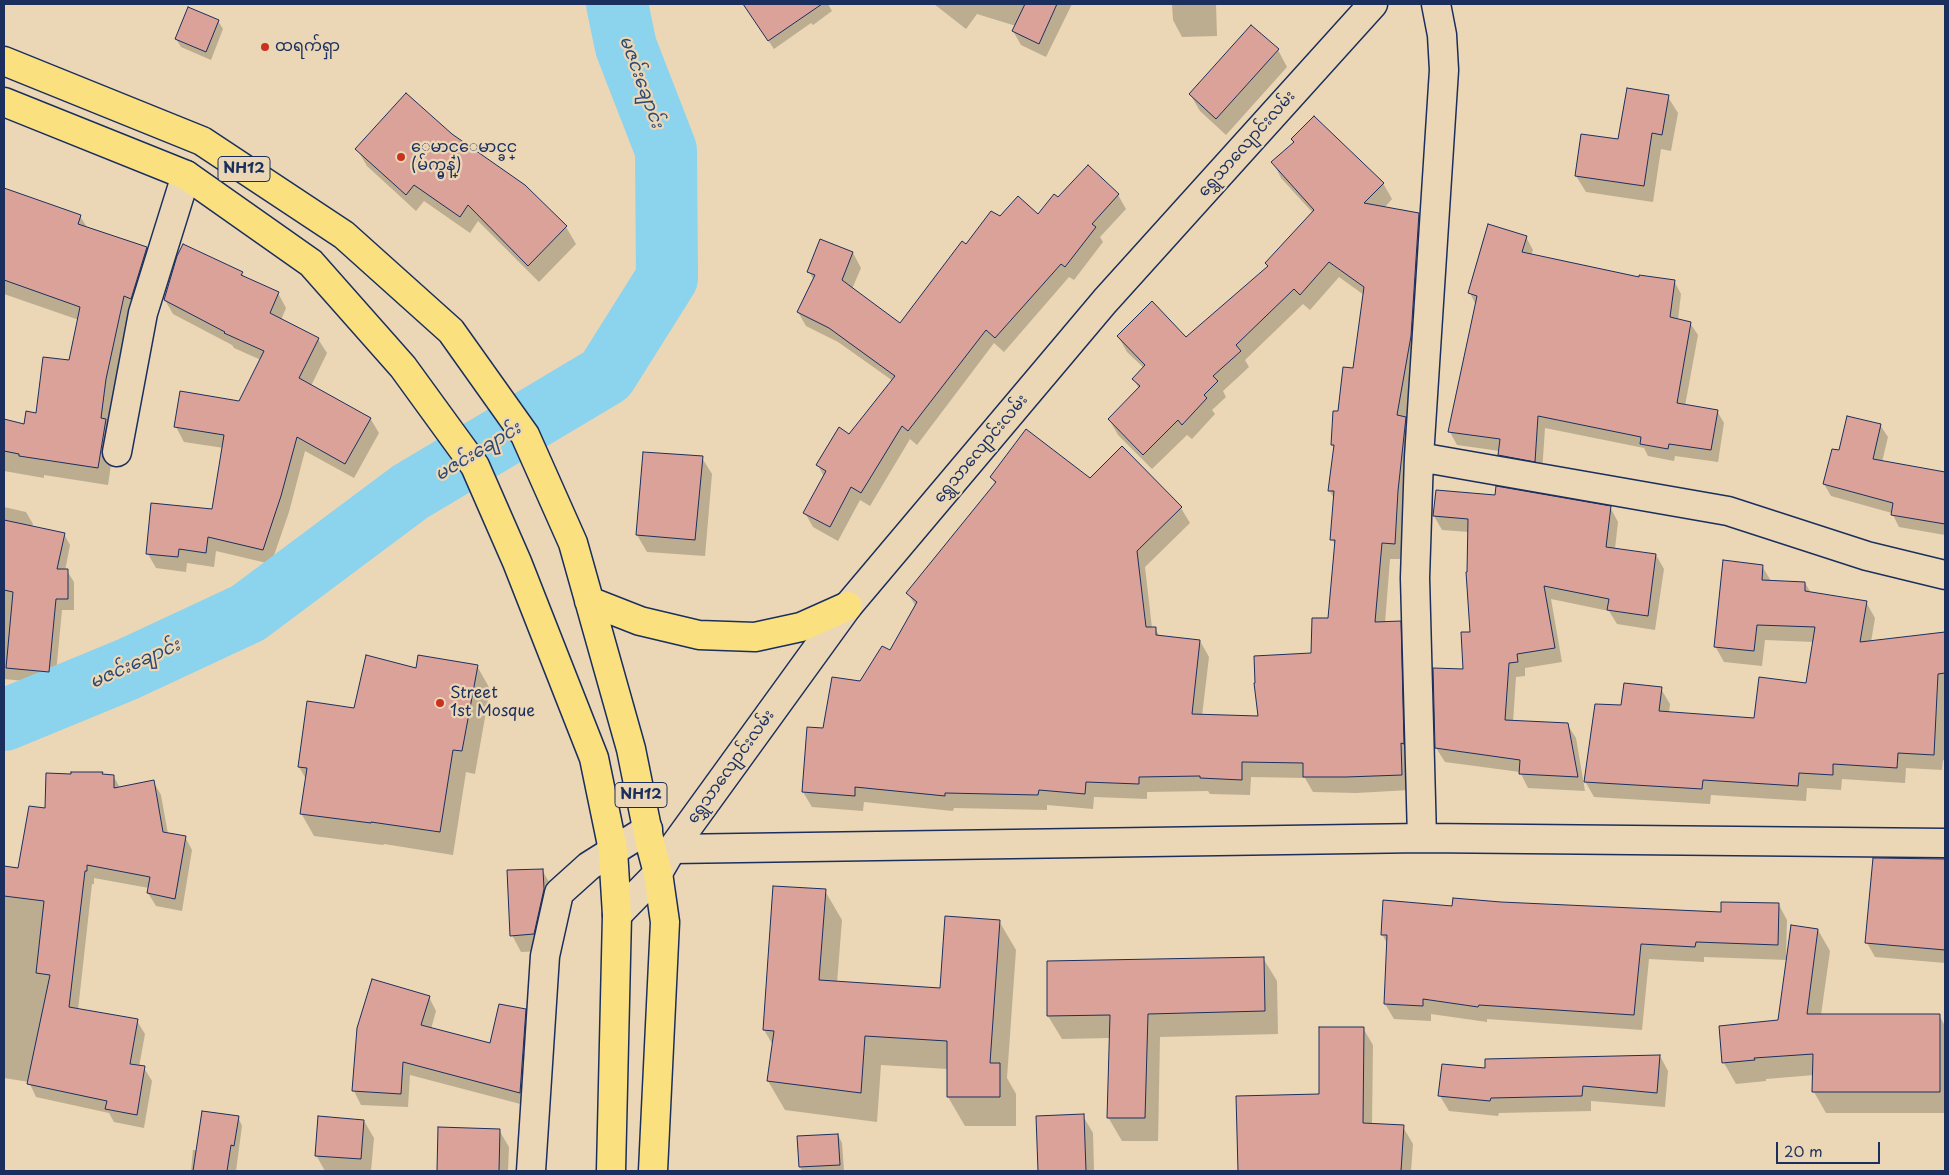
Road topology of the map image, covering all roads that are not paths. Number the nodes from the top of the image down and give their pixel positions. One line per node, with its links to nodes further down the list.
1 (1373, 4): 10 (street, ရွှေသာလျောင်းလမ်း)
2 (1436, 4): 7 (street)
3 (4, 61): 9 (highway, NH12)
4 (4, 102): 5 (highway, NH12)
5 (186, 175): 6 (street); 15 (highway, NH12)
6 (117, 452)
7 (1419, 457): 8 (street); 12 (street)
8 (1945, 575)
9 (589, 601): 10 (highway); 11 (highway, NH12)
10 (848, 606): 14 (street, ရွှေသာလျောင်းလမ်း)
11 (648, 829): 15 (street); 16 (highway, NH12)
12 (1422, 838): 13 (street); 14 (street)
13 (1945, 843)
14 (672, 849): 16 (street, ရွှေသာလျောင်းလမ်း)
15 (613, 850): 17 (highway, NH12); 18 (street)
16 (658, 873): 17 (street, ရွှေသာလျောင်းလမ်း); 20 (highway, NH12)
17 (617, 916): 19 (highway, NH12)
18 (531, 1171)
19 (611, 1171)
20 (653, 1171)

